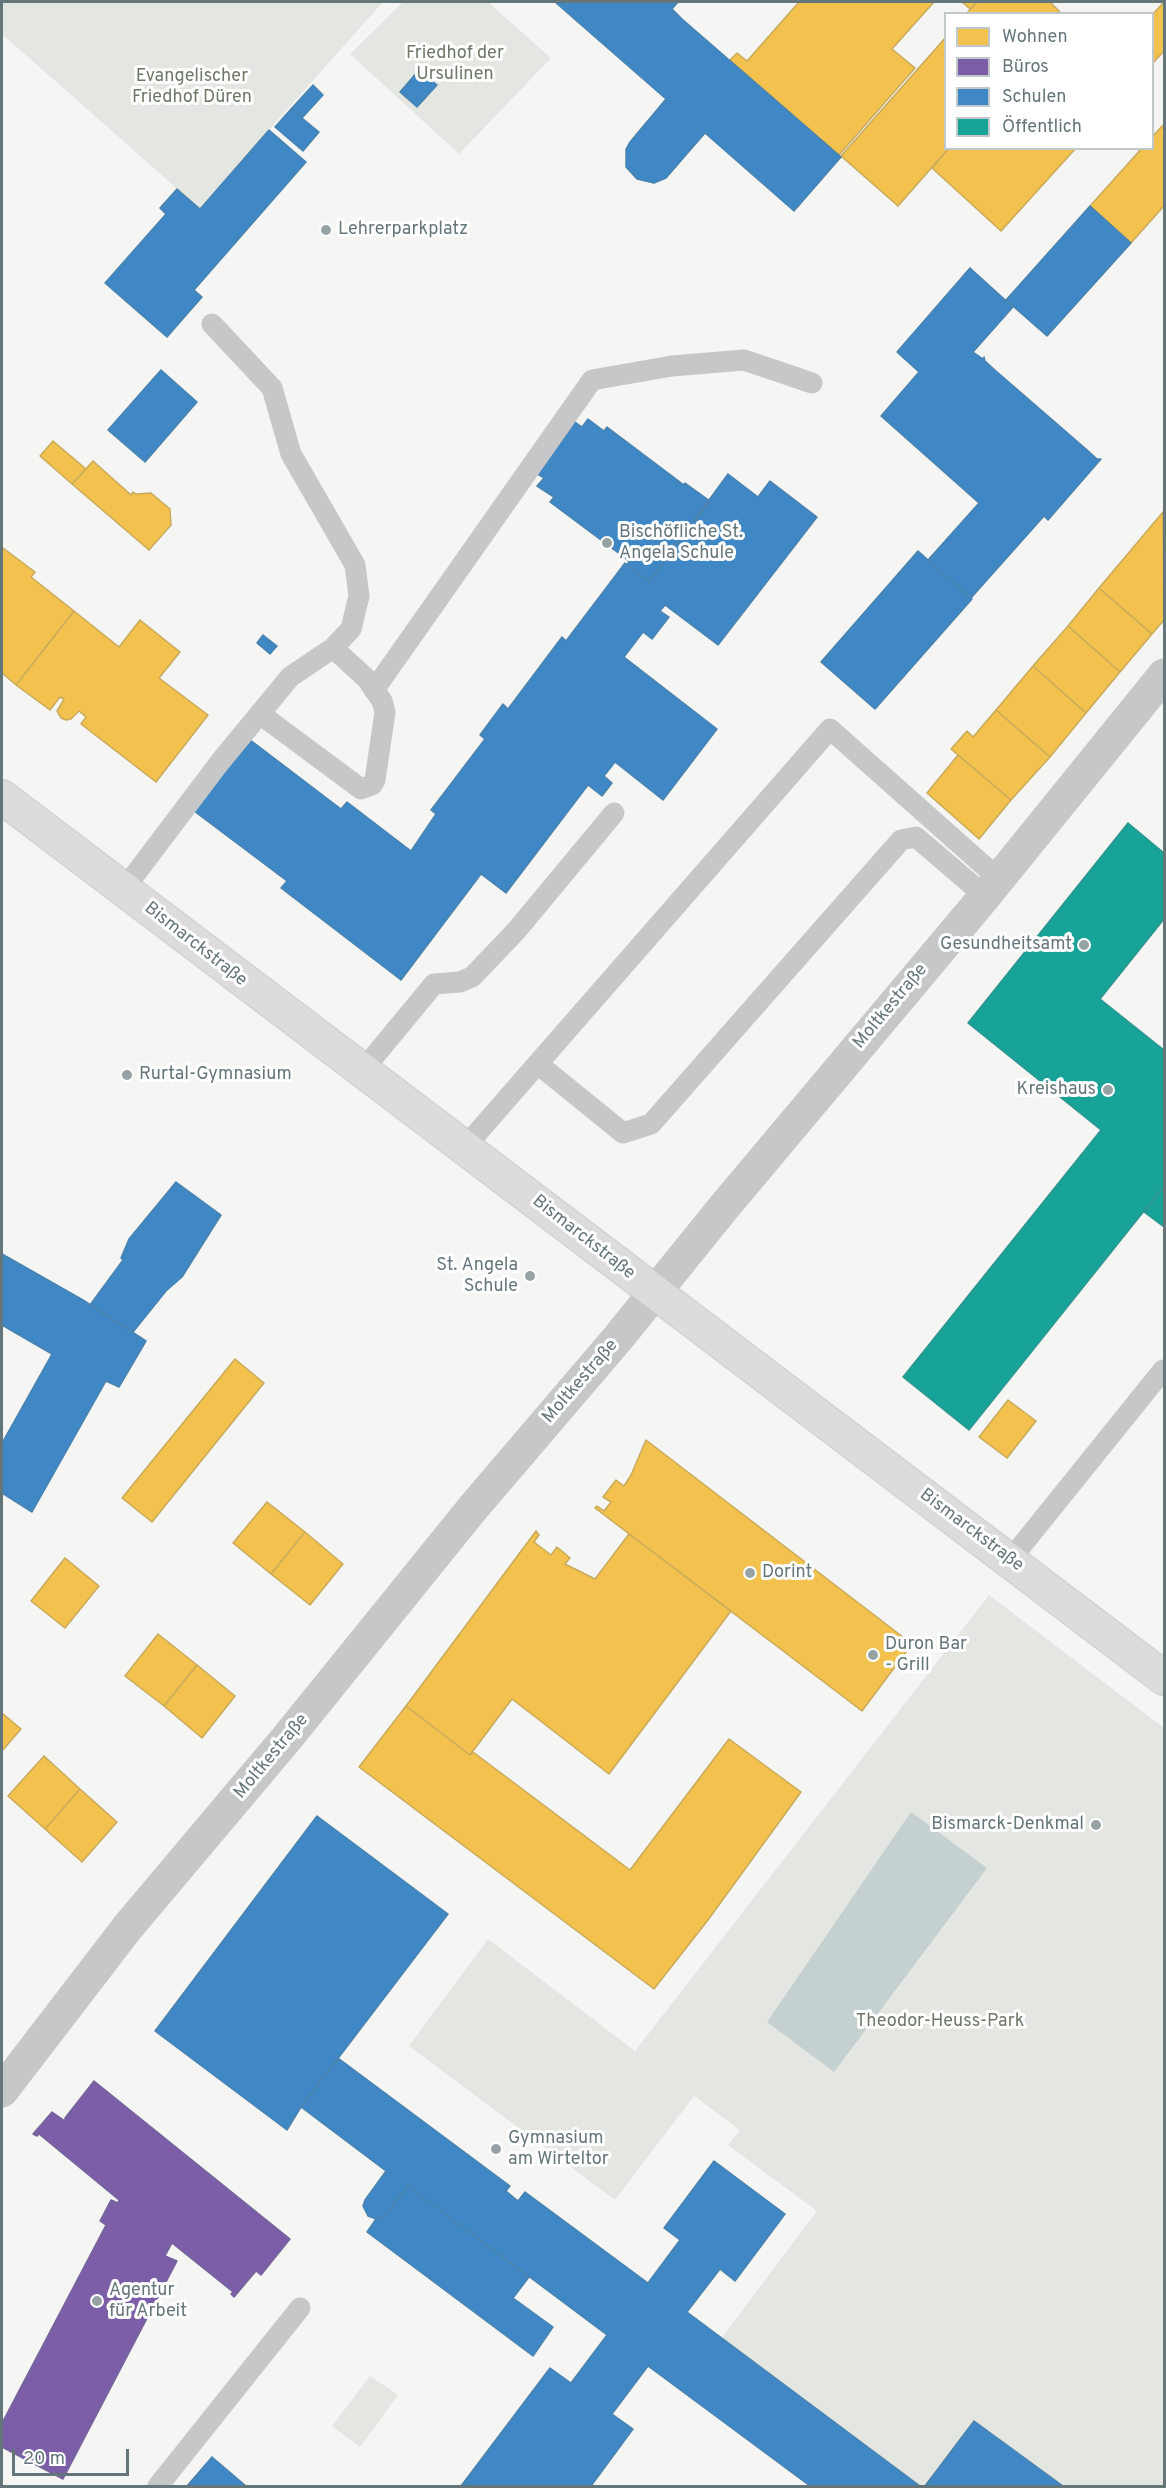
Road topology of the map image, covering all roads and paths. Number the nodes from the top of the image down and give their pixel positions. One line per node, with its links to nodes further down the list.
1 (212, 324): 3 (lane)
2 (812, 383): 5 (lane)
3 (333, 648): 5 (lane); 6 (lane)
4 (1164, 675): 9 (street, Moltkestraße)
5 (374, 690): 6 (lane)
6 (260, 714): 10 (lane)
7 (2, 797): 10 (main road, Bismarckstraße)
8 (614, 813): 12 (lane)
9 (992, 887): 11 (lane); 11 (lane); 14 (street, Moltkestraße)
10 (124, 889): 12 (main road, Bismarckstraße)
11 (538, 1064): 13 (lane)
12 (362, 1071): 13 (main road, Bismarckstraße)
13 (464, 1148): 14 (main road, Bismarckstraße)
14 (654, 1294): 16 (main road, Bismarckstraße); 18 (street, Moltkestraße)
15 (1163, 1370): 16 (lane)
16 (1010, 1560): 17 (main road, Bismarckstraße)
17 (1164, 1678)
18 (2, 2091)
19 (300, 2308): 20 (lane)
20 (158, 2487)

